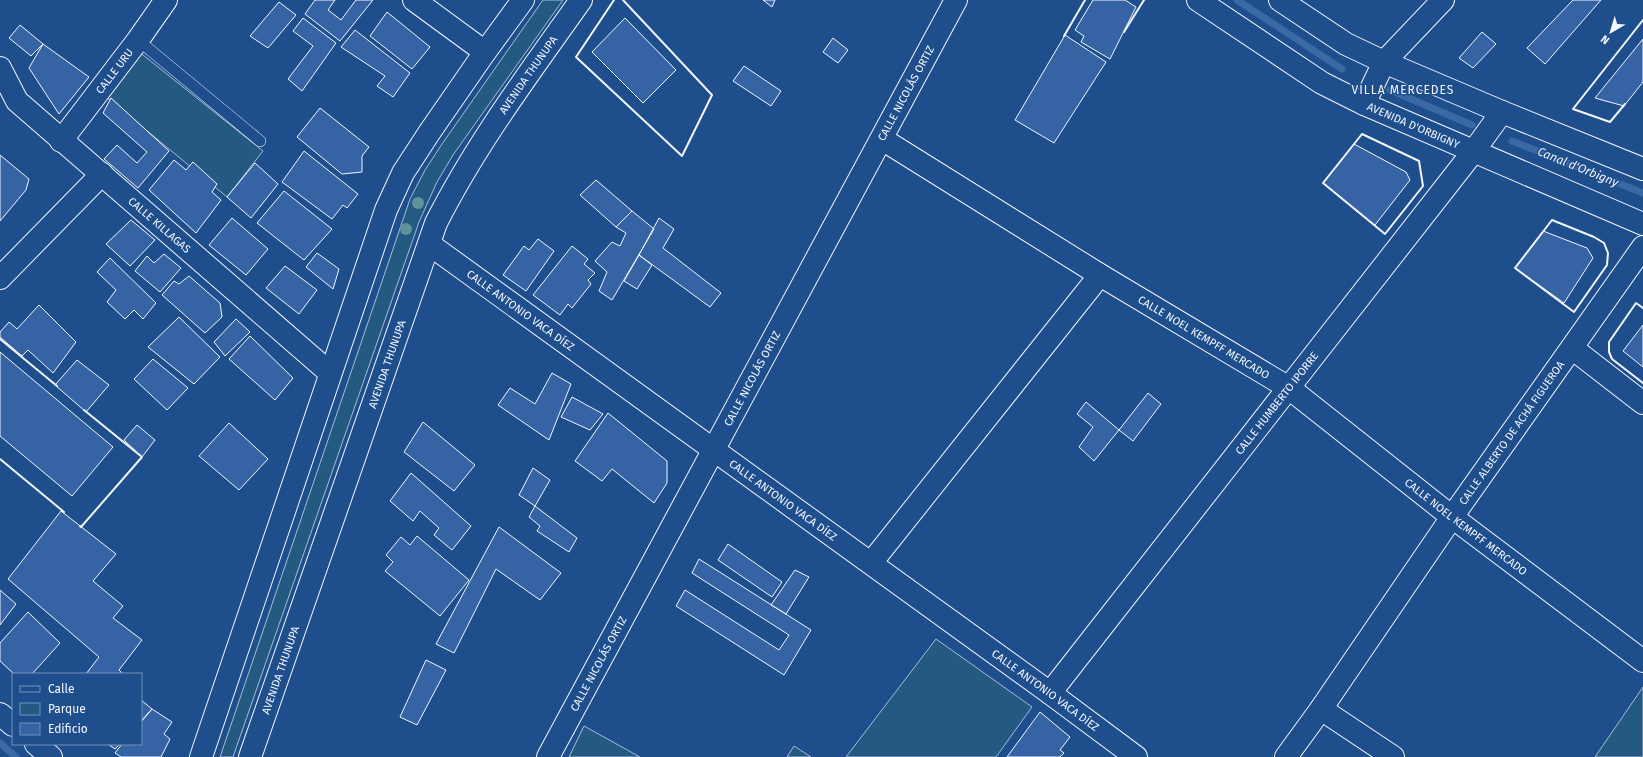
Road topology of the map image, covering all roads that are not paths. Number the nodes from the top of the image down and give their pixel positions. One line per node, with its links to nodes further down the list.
1 (166, 0): 9 (street, CALLE URU)
2 (414, 0): 10 (street)
3 (524, 0): 10 (street)
4 (581, 0): 22 (street, AVENIDA THUNUPA)
5 (956, 0): 15 (street, CALLE NICOLÁS ORTIZ)
6 (1198, 0): 13 (street, AVENIDA D'ORBIGNY)
7 (1280, 0): 11 (street)
8 (1443, 0): 11 (street)
9 (138, 40): 16 (street, CALLE URU); 17 (lane)
10 (485, 52): 27 (street)
11 (1384, 62): 13 (street); 14 (street)
12 (0, 68): 16 (street, CALLE KILLAGAS)
13 (1364, 104): 18 (street, AVENIDA D'ORBIGNY)
14 (1502, 112): 18 (street, CALLE HUMBERTO IPORRE); 19 (street)
15 (882, 139): 24 (street, CALLE NOEL KEMPFF MERCADO); 30 (street, CALLE NICOLÁS ORTIZ)
16 (61, 141): 20 (street, CALLE KILLAGAS)
17 (260, 141)
18 (1473, 152): 21 (street, AVENIDA D'ORBIGNY); 28 (street, CALLE HUMBERTO IPORRE)
19 (1643, 169)
20 (102, 174): 25 (street); 27 (street, CALLE KILLAGAS)
21 (1643, 224)
22 (429, 244): 30 (street, CALLE ANTONIO VACA DÍEZ); 41 (street, AVENIDA THUNUPA)
23 (1643, 247): 26 (street, CALLE ALBERTO DE ACHÁ FIGUEROA)
24 (1100, 275): 28 (street, CALLE NOEL KEMPFF MERCADO); 32 (street)
25 (0, 278)
26 (1572, 348): 29 (street); 31 (street, CALLE ALBERTO DE ACHÁ FIGUEROA)
27 (330, 373): 40 (street)
28 (1290, 388): 31 (street, CALLE NOEL KEMPFF MERCADO); 34 (street, CALLE HUMBERTO IPORRE)
29 (1643, 403)
30 (714, 449): 32 (street, CALLE ANTONIO VACA DÍEZ); 42 (street, CALLE NICOLÁS ORTIZ)
31 (1452, 517): 33 (street, CALLE NOEL KEMPFF MERCADO); 35 (street, CALLE ALBERTO DE ACHÁ FIGUEROA)
32 (871, 563): 34 (street, CALLE ANTONIO VACA DÍEZ)
33 (1643, 661)
34 (1050, 693): 43 (street, CALLE ANTONIO VACA DÍEZ)
35 (1320, 709): 44 (street, CALLE ALBERTO DE ACHÁ FIGUEROA); 45 (street)
36 (0, 714): 37 (street)
37 (12, 724)
38 (37, 745): 39 (street)
39 (51, 757)
40 (201, 757)
41 (250, 757)
42 (548, 757)
43 (1136, 757)
44 (1286, 757)
45 (1393, 757)

